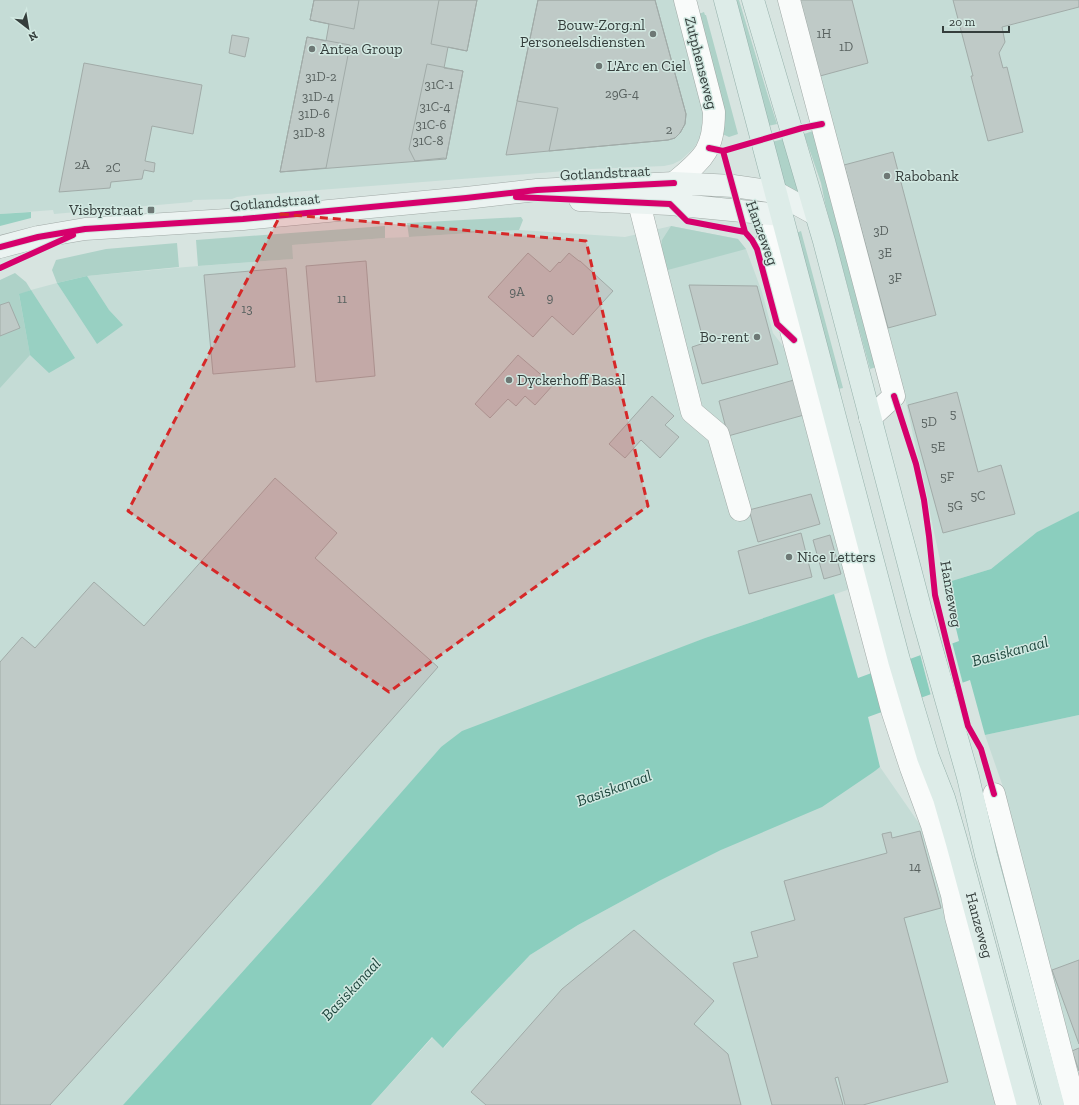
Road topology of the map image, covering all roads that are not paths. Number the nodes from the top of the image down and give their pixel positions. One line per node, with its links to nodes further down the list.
1 (684, 0): 5 (street, Zutphenseweg)
2 (725, 0): 6 (main road, Hanzeweg)
3 (753, 0): 8 (main road, Hanzeweg)
4 (788, 0): 11 (street)
5 (674, 183): 6 (street, Gotlandstraat); 7 (street, Gotlandstraat)
6 (775, 192): 8 (street, Gotlandstraat); 9 (main road, Hanzeweg)
7 (638, 194): 9 (street, Gotlandstraat); 10 (street, Gotlandstraat); 12 (street)
8 (815, 214): 11 (main road, Hanzeweg)
9 (781, 215): 13 (main road, Hanzeweg)
10 (0, 247)
11 (870, 418): 17 (main road, Hanzeweg)
12 (740, 510)
13 (902, 707): 15 (street, Hanzeweg); 16 (main road, Hanzeweg)
14 (994, 794): 18 (street)
15 (1007, 1105)
16 (1028, 1105)
17 (1053, 1105)
18 (1075, 1105)

